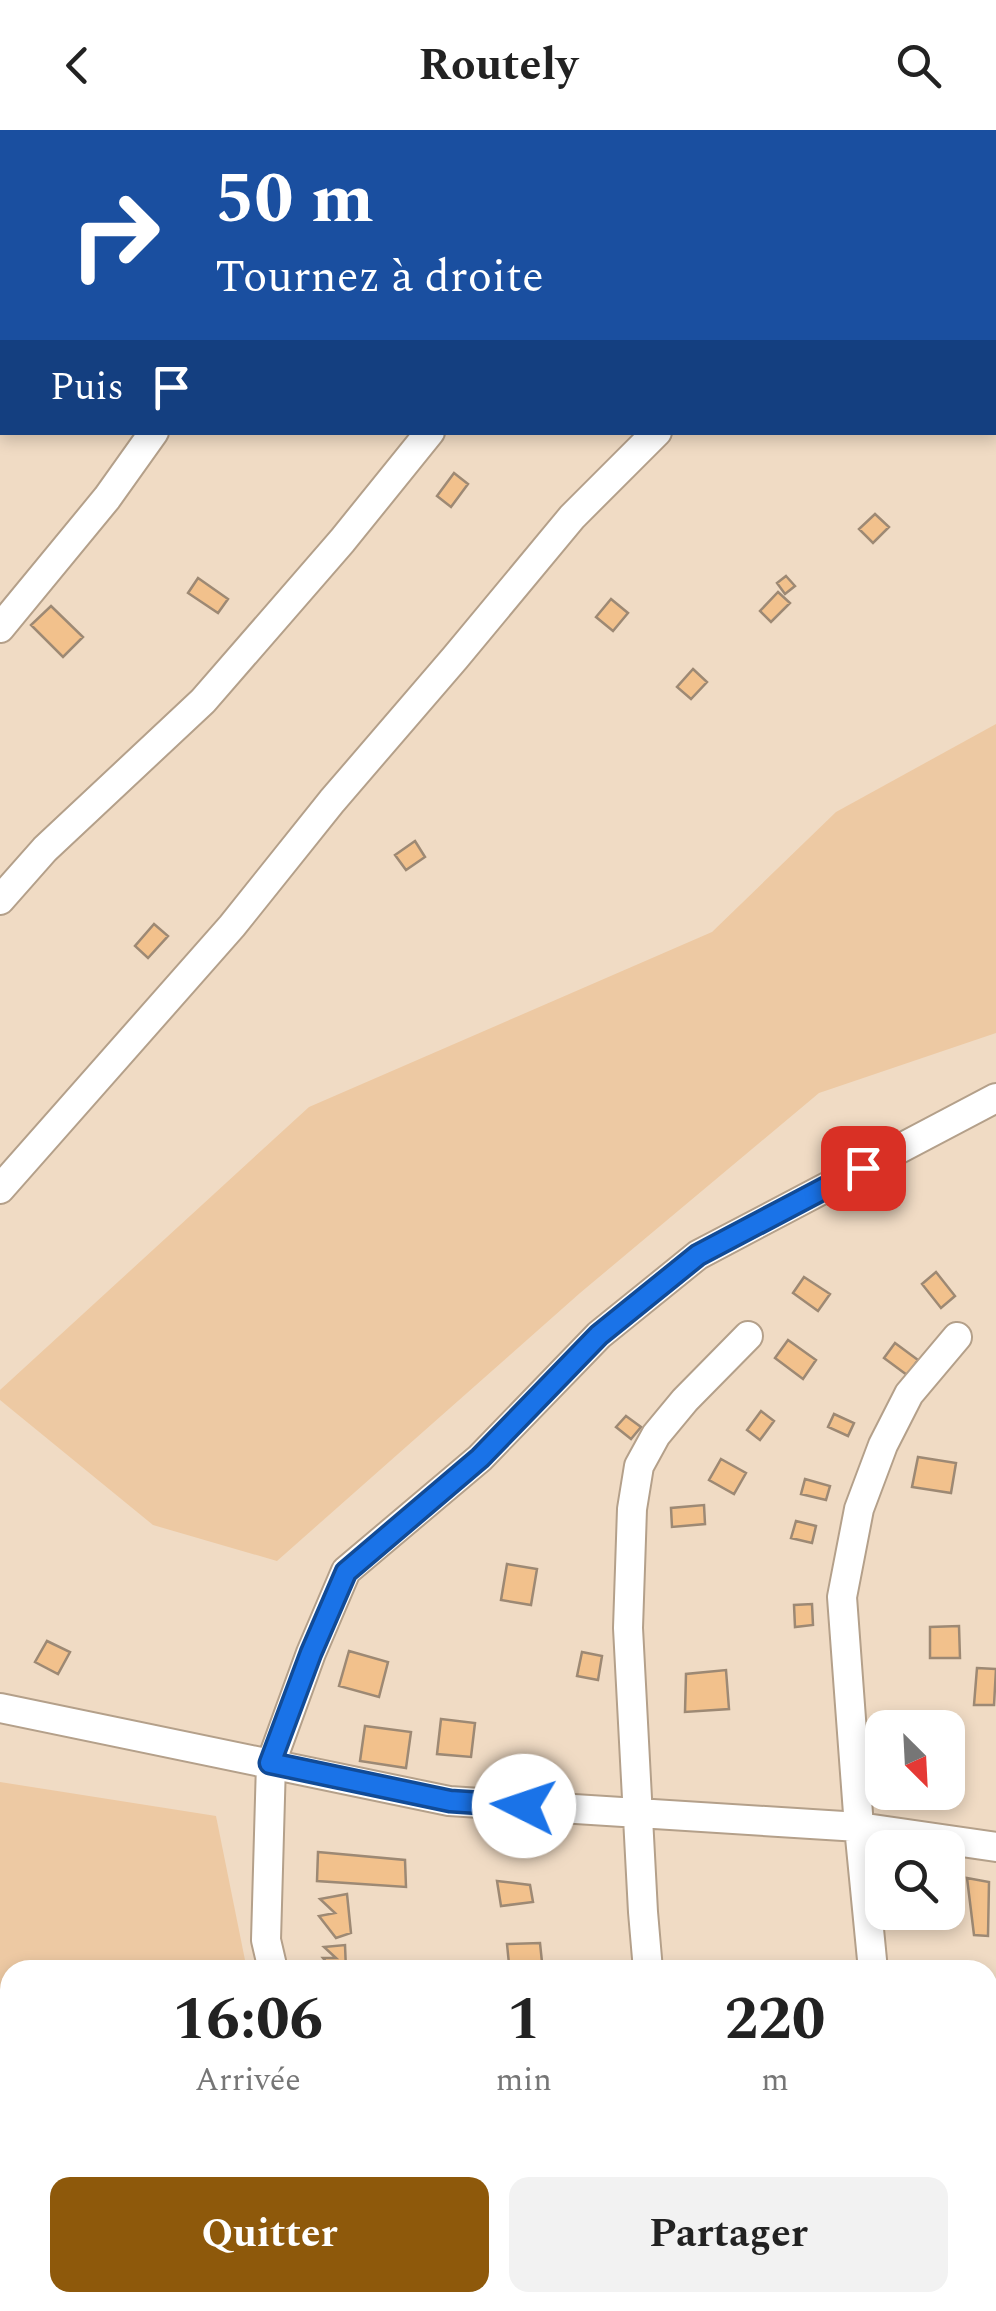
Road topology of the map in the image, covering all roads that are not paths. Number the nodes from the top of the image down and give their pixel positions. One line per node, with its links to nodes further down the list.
1 (152, 435): 4 (street)
2 (428, 435): 5 (street)
3 (654, 435): 7 (street)
4 (0, 628)
5 (0, 900)
6 (996, 1098): 11 (street)
7 (0, 1189)
8 (748, 1336): 12 (street)
9 (957, 1337): 13 (street)
10 (0, 1708): 11 (street)
11 (270, 1763): 12 (street); 15 (street)
12 (637, 1814): 13 (street); 16 (street)
13 (860, 1827): 14 (street); 17 (street)
14 (996, 1847)
15 (271, 1960)
16 (647, 1960)
17 (872, 1960)

